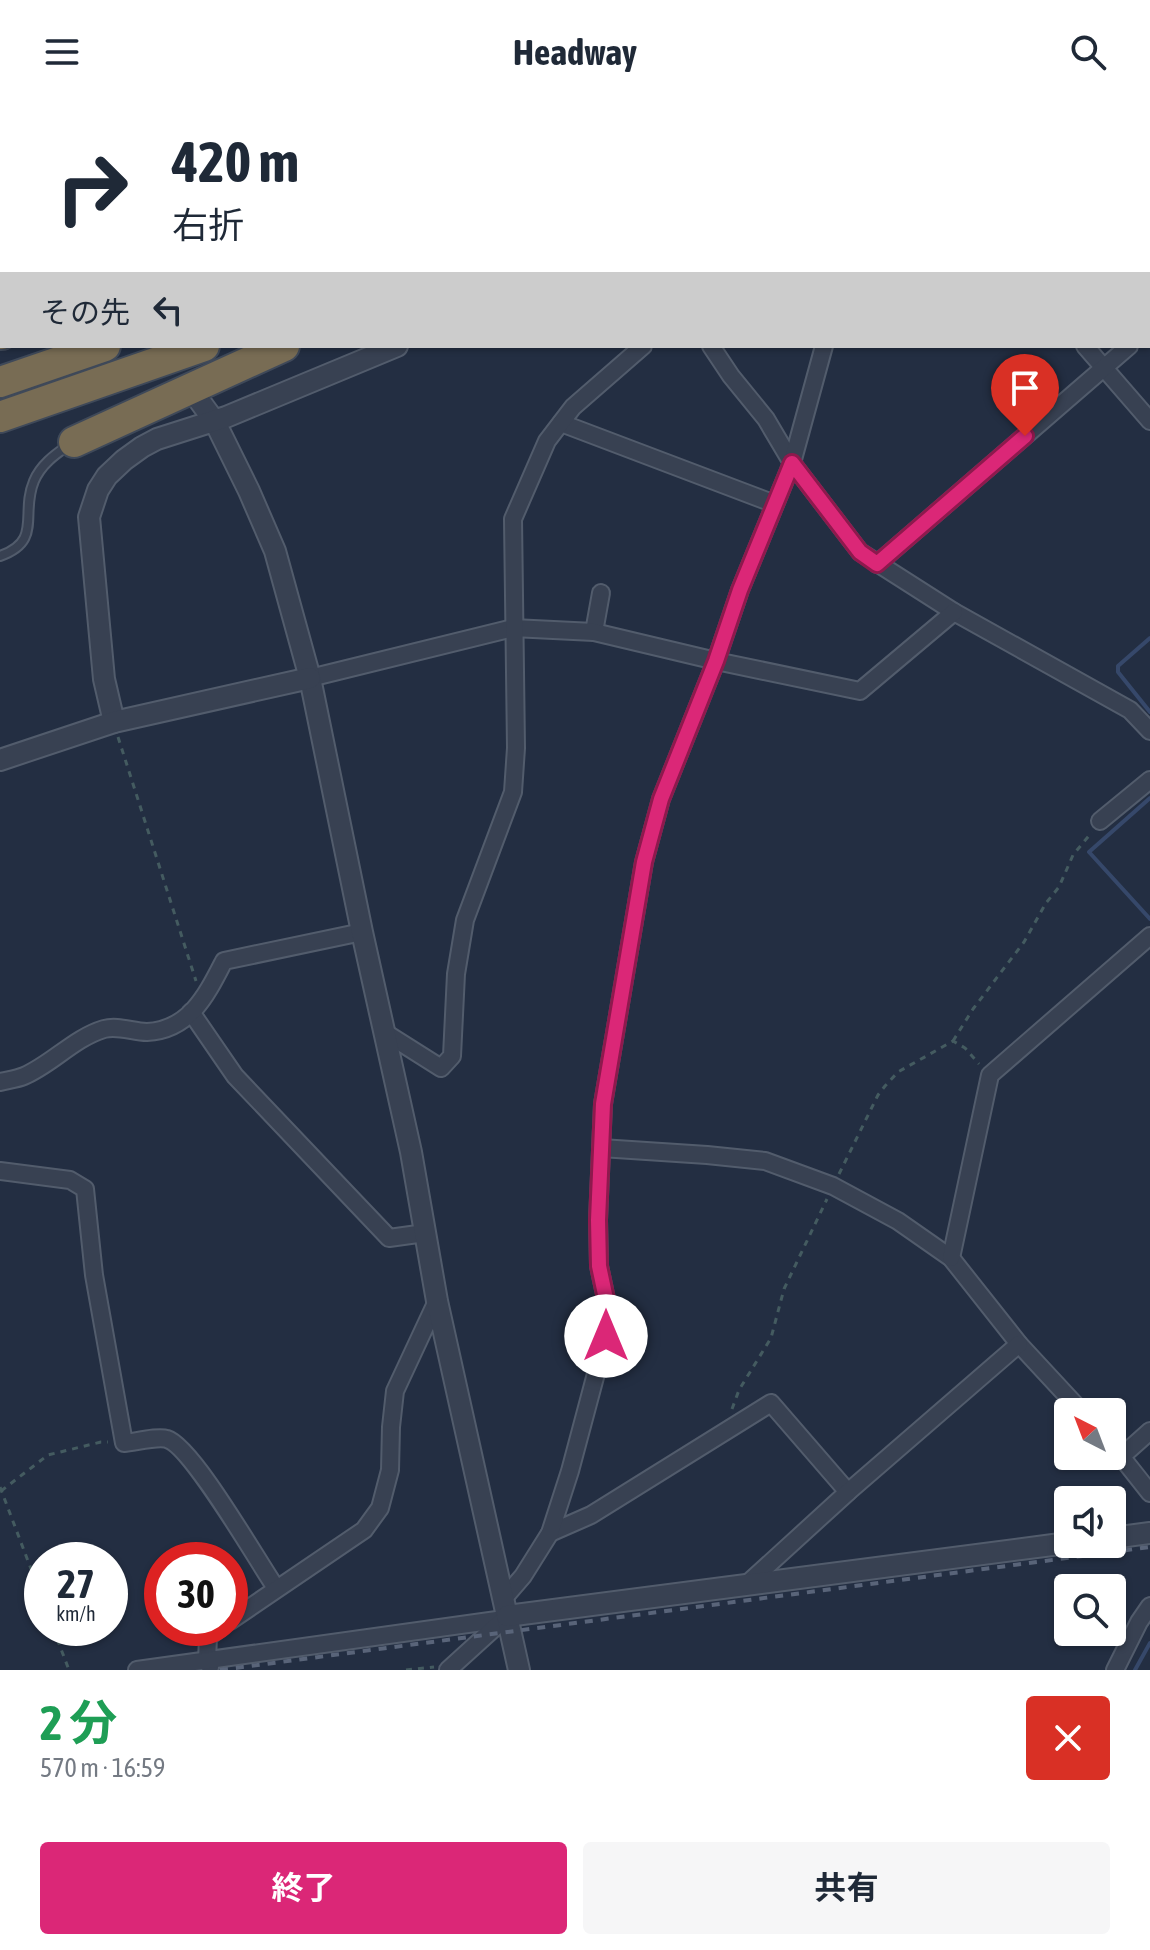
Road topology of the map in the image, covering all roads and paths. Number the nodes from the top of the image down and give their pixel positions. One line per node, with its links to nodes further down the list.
1 (99, 348): 11 (highway)
2 (198, 348): 13 (highway)
3 (280, 348): 17 (highway)
4 (392, 348): 15 (street)
5 (641, 348): 16 (street)
6 (712, 348): 18 (street)
7 (823, 348): 18 (street)
8 (1087, 348): 10 (street)
9 (1127, 348): 10 (street)
10 (1104, 368): 14 (street); 21 (street)
11 (0, 382)
12 (196, 396): 15 (street)
13 (0, 417)
14 (1150, 421)
15 (215, 422): 27 (street); 28 (street)
16 (561, 423): 19 (street); 24 (street)
17 (74, 442): 20 (lane)
18 (792, 463): 19 (street); 21 (street)
19 (775, 504): 26 (street)
20 (0, 556)
21 (877, 564): 23 (street)
22 (601, 593): 25 (street)
23 (954, 612): 26 (street); 29 (street)
24 (513, 628): 25 (street); 27 (street); 37 (street)
25 (594, 632): 26 (street)
26 (716, 661): 41 (street)
27 (310, 678): 28 (street); 33 (street)
28 (114, 722): 30 (street); 35 (path)
29 (1150, 731)
30 (0, 760)
31 (1150, 780): 32 (street)
32 (1100, 821): 38 (path)
33 (362, 932): 35 (street); 37 (street)
34 (1150, 936): 39 (street)
35 (205, 998): 36 (street)
36 (191, 1012): 40 (street); 44 (street)
37 (384, 1032): 44 (street)
38 (953, 1041): 39 (path); 43 (path)
39 (990, 1075): 45 (street)
40 (0, 1082)
41 (601, 1148): 43 (street); 57 (street)
42 (0, 1171): 51 (street)
43 (833, 1186): 45 (street); 50 (path)
44 (425, 1233): 46 (street)
45 (951, 1258): 47 (street)
46 (437, 1301): 63 (street); 66 (street)
47 (1019, 1344): 48 (street); 55 (street)
48 (1069, 1398)
49 (1150, 1431): 52 (street)
50 (725, 1432): 55 (street); 57 (street)
51 (124, 1443): 54 (path); 63 (street)
52 (1126, 1445)
53 (1126, 1462): 56 (street)
54 (1, 1489): 61 (path)
55 (848, 1492): 62 (street)
56 (1150, 1493)
57 (550, 1533): 66 (street)
58 (1150, 1533): 59 (street)
59 (1126, 1536)
60 (1054, 1545): 62 (street)
61 (24, 1550)
62 (746, 1585): 66 (street)
63 (276, 1588): 65 (street)
64 (1150, 1606): 74 (street)
65 (248, 1608)
66 (505, 1611): 68 (street); 69 (street); 73 (street)
67 (60, 1646): 70 (path)
68 (209, 1665): 71 (street)
69 (451, 1667): 72 (path)
70 (69, 1670)
71 (137, 1670)
72 (406, 1670)
73 (519, 1670)
74 (1115, 1670)

